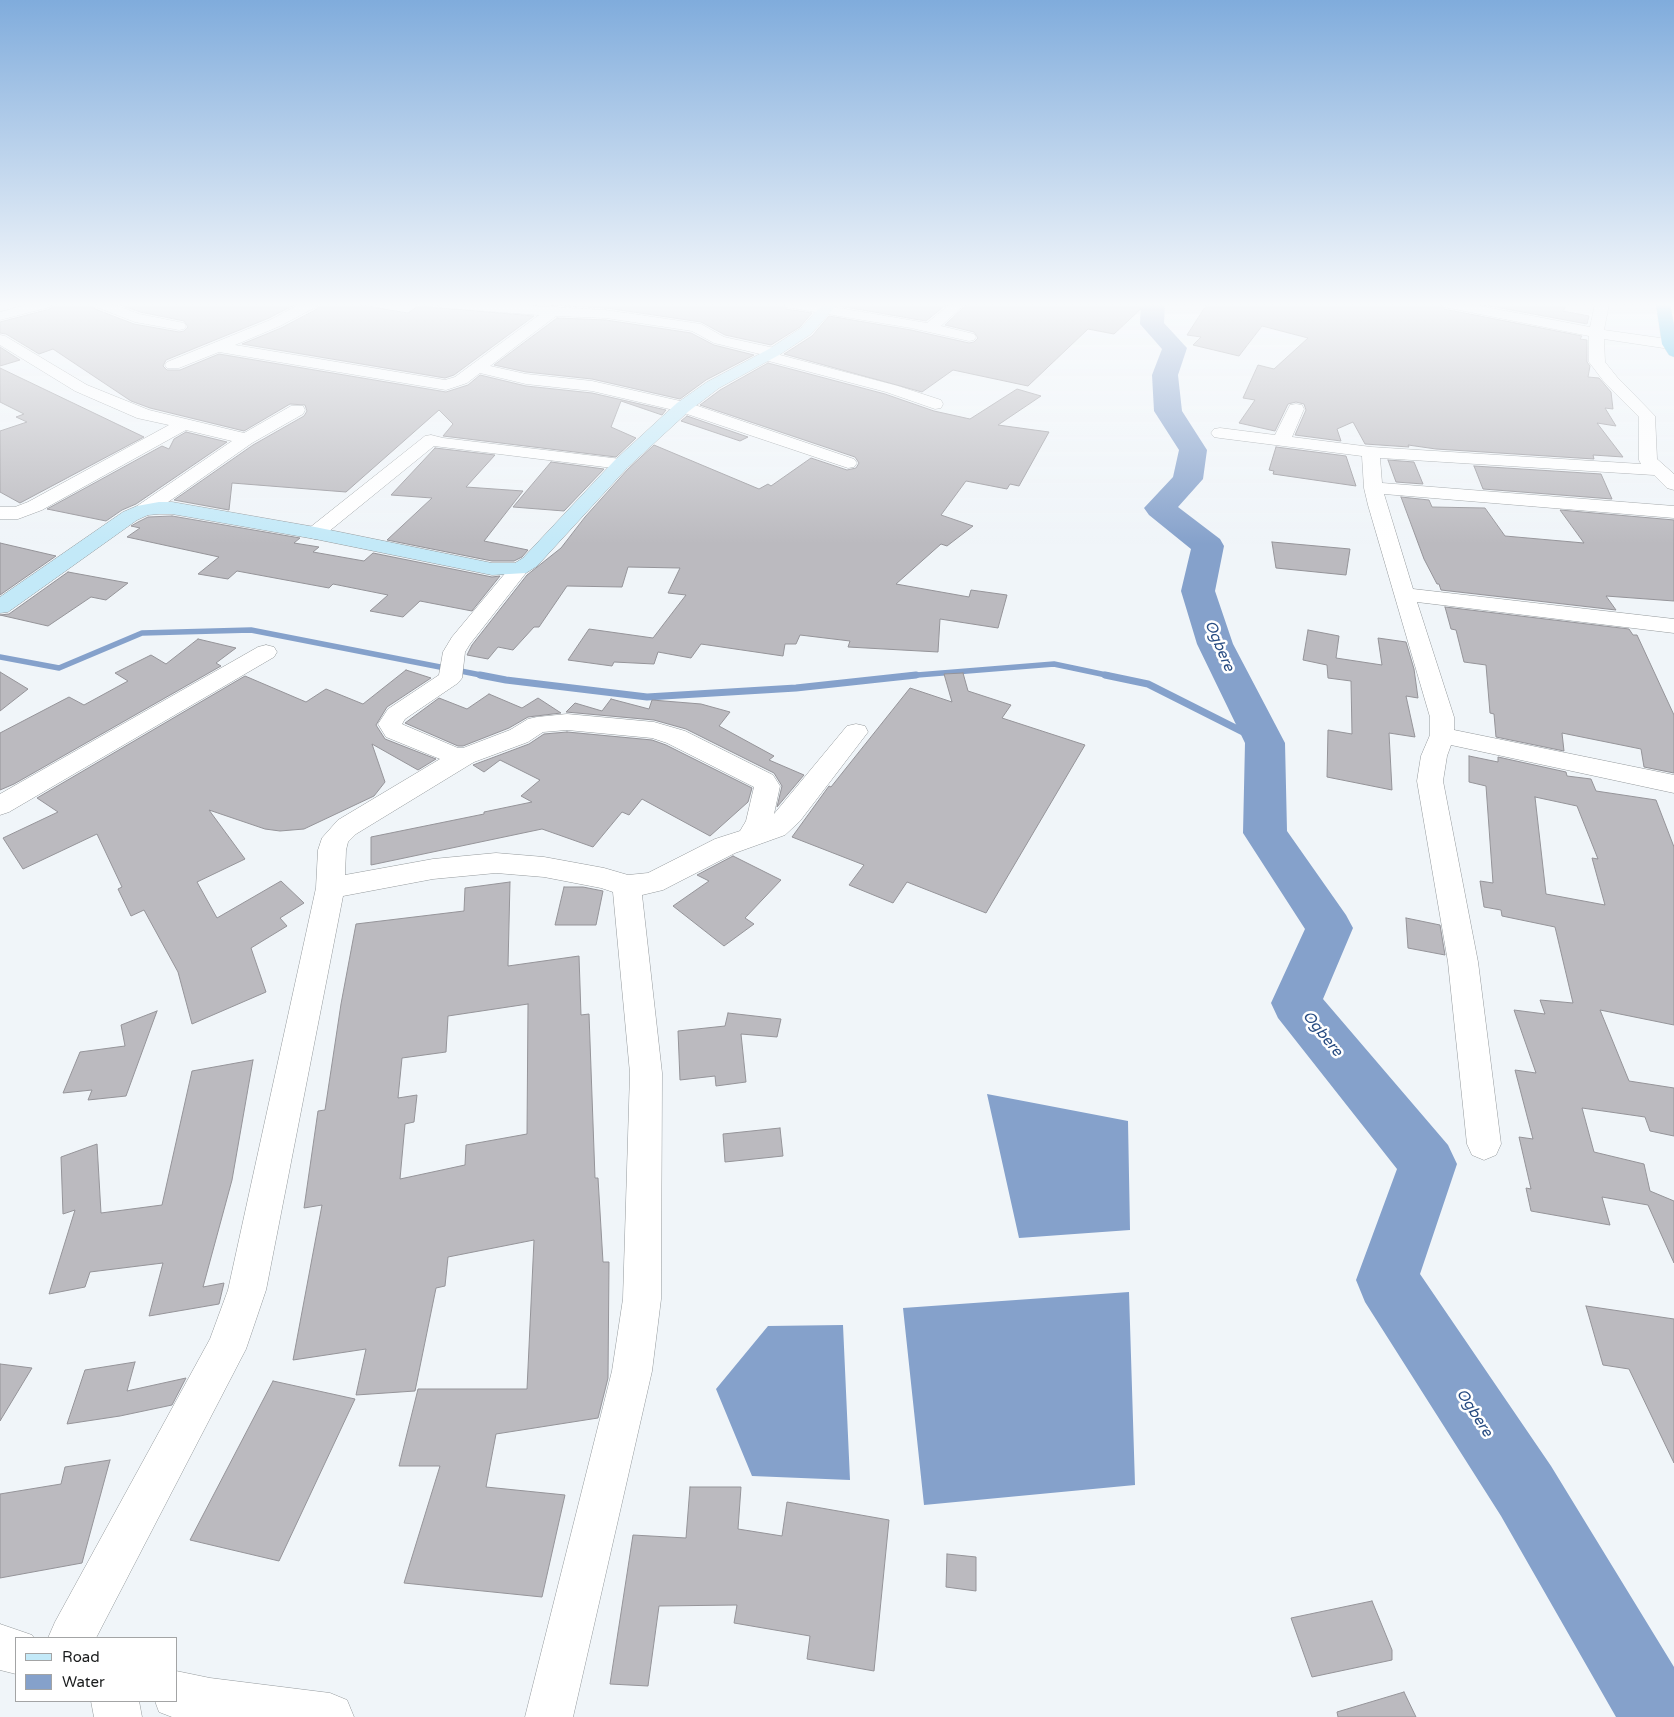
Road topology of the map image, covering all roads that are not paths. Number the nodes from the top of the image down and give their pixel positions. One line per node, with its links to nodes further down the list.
1 (75, 384): 10 (street)
2 (574, 384): 7 (street)
3 (715, 384): 7 (street)
4 (875, 384): 6 (street)
5 (1615, 384): 17 (street)
6 (935, 404)
7 (683, 407): 15 (street); 16 (street)
8 (297, 410): 12 (street)
9 (1296, 410): 13 (street)
10 (182, 425): 12 (street); 22 (street)
11 (1220, 433): 13 (street)
12 (246, 440): 20 (street)
13 (1282, 441): 14 (street)
14 (1371, 452): 17 (street); 19 (street)
15 (848, 462)
16 (621, 464): 23 (street); 24 (street)
17 (1658, 470): 18 (street)
18 (1674, 484)
19 (1373, 488): 21 (street); 25 (street)
20 (144, 510): 23 (street); 26 (street)
21 (1674, 512)
22 (0, 513)
23 (315, 533): 24 (street)
24 (519, 568): 31 (street)
25 (1405, 594): 27 (street); 30 (street)
26 (0, 607)
27 (1674, 626)
28 (266, 652): 33 (street)
29 (856, 732): 34 (street)
30 (1442, 735): 32 (street); 37 (street)
31 (464, 756): 34 (street); 36 (street)
32 (1674, 784)
33 (0, 806)
34 (750, 836): 35 (street)
35 (627, 886): 36 (street); 45 (street)
36 (330, 888): 38 (street)
37 (1484, 1144)
38 (72, 1637)
39 (0, 1647): 40 (street)
40 (15, 1651)
41 (115, 1702): 43 (street)
42 (197, 1704): 44 (street)
43 (118, 1717)
44 (330, 1717)
45 (549, 1717)

